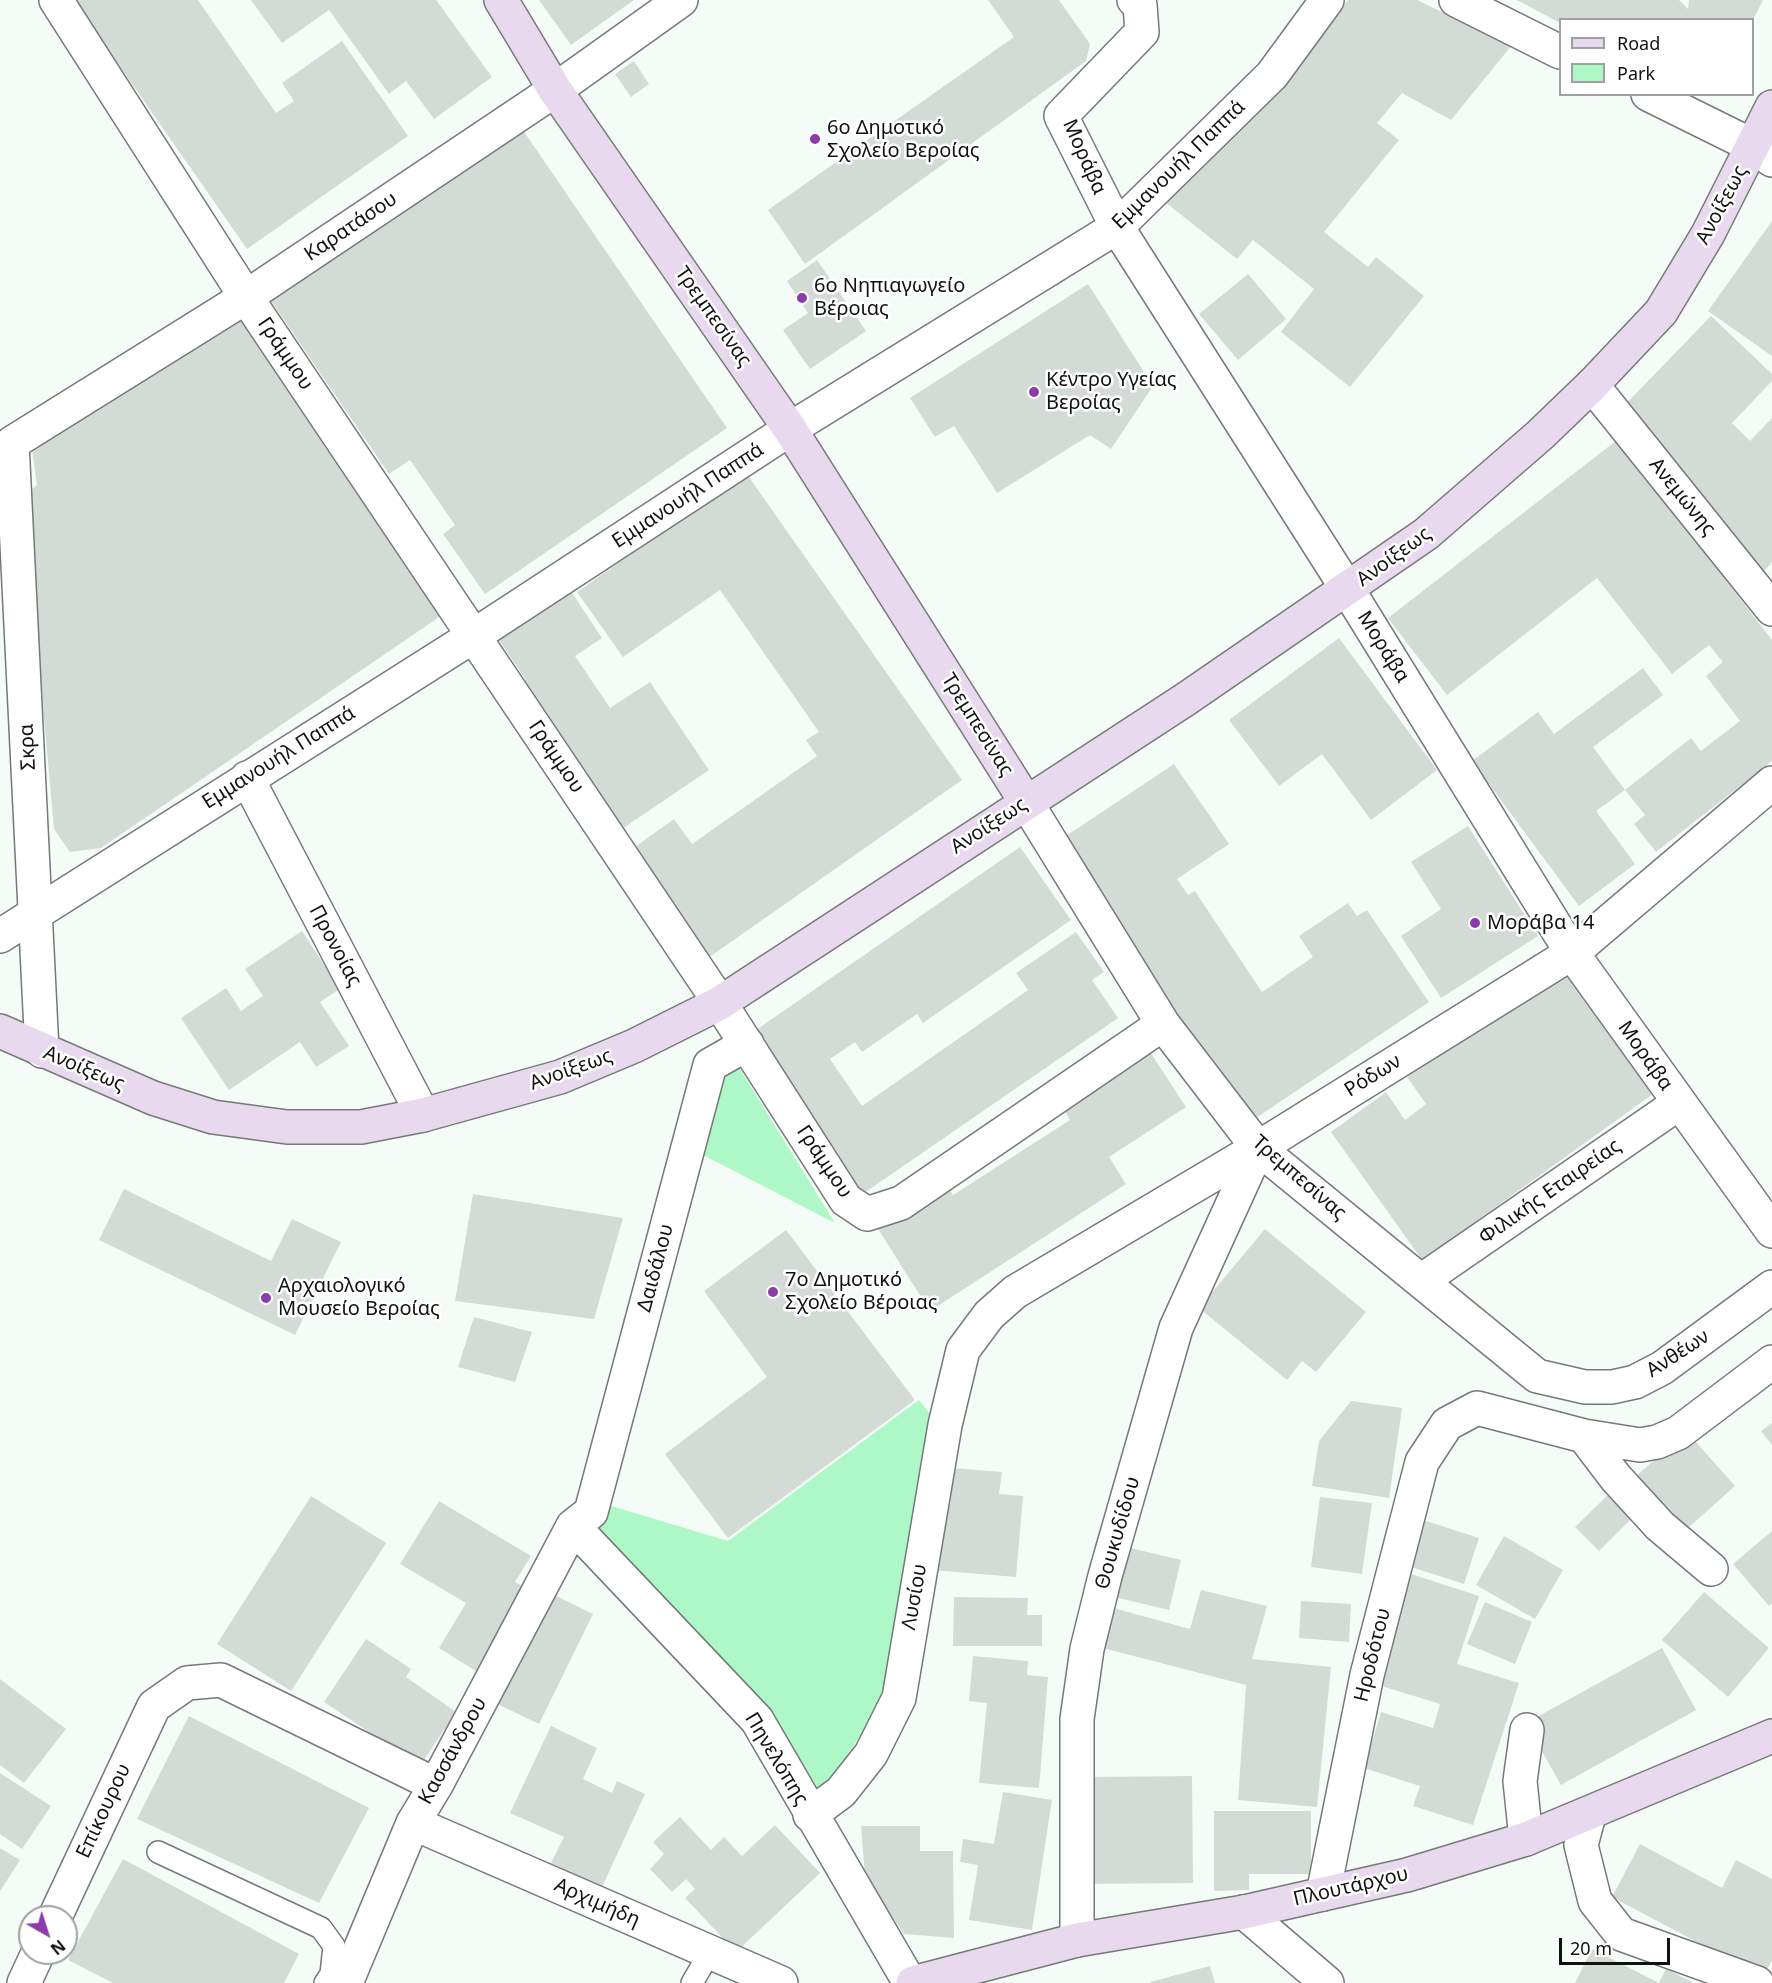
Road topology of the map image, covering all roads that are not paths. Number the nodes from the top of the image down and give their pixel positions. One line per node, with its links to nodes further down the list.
1 (56, 0): 13 (street, Γράμμου)
2 (501, 0): 8 (main road, Τρεμπεσίνας)
3 (681, 0): 8 (street, Καρατάσου)
4 (1134, 0): 12 (street, Μοράβα)
5 (1327, 0): 12 (street, Εμμανουήλ Παππά)
6 (1456, 0): 7 (street)
7 (1559, 52)
8 (555, 90): 13 (street, Καρατάσου); 15 (main road, Τρεμπεσίνας)
9 (1652, 96): 11 (street)
10 (1772, 107): 11 (main road, Ανοίξεως)
11 (1762, 153): 14 (main road, Ανοίξεως)
12 (1117, 227): 15 (street, Εμμανουήλ Παππά); 17 (street, Μοράβα)
13 (246, 297): 16 (street, Καρατάσου); 19 (street, Γράμμου)
14 (1592, 385): 17 (main road, Ανοίξεως); 18 (street, Ανεμώνης)
15 (790, 429): 19 (street, Εμμανουήλ Παππά); 22 (main road, Τρεμπεσίνας)
16 (6, 440): 23 (street, Σκρα)
17 (1348, 590): 22 (main road, Ανοίξεως); 25 (street, Μοράβα)
18 (1772, 609)
19 (475, 634): 20 (street, Εμμανουήλ Παππά); 26 (street, Γράμμου)
20 (247, 778): 23 (street, Εμμανουήλ Παππά); 32 (street, Προνοίας)
21 (1772, 783): 25 (street, Ρόδων)
22 (1026, 802): 26 (main road, Ανοίξεως); 27 (street, Τρεμπεσίνας)
23 (36, 914): 24 (street, Εμμανουήλ Παππά); 30 (street, Σκρα)
24 (0, 936)
25 (1572, 953): 31 (street, Μοράβα); 33 (street, Ρόδων)
26 (720, 1003): 29 (street, Γράμμου); 32 (main road, Ανοίξεως)
27 (1163, 1024): 29 (street, Γράμμου); 33 (street, Τρεμπεσίνας)
28 (0, 1032): 30 (main road, Ανοίξεως)
29 (747, 1044): 41 (street, Δαιδάλου)
30 (42, 1052): 32 (main road, Ανοίξεως)
31 (1678, 1103): 34 (street, Μοράβα); 35 (street, Φιλικής Εταιρείας)
32 (423, 1114)
33 (1258, 1148): 35 (street, Τρεμπεσίνας); 37 (street, Ρόδων); 54 (street, Θουκυδίδου)
34 (1772, 1231)
35 (1421, 1281): 39 (street, Τρεμπεσίνας)
36 (1772, 1287): 39 (street, Ανθέων)
37 (963, 1350): 46 (street, Λυσίου)
38 (1772, 1362): 40 (street)
39 (1537, 1376)
40 (1584, 1437): 42 (street); 51 (street, Ηροδότου)
41 (582, 1519): 45 (street, Κασσάνδρου); 46 (street, Πηνελόπης)
42 (1711, 1569)
43 (1527, 1730): 49 (street)
44 (1772, 1736): 47 (main road, Πλουτάρχου)
45 (436, 1785): 48 (street, Κασσάνδρου); 52 (street, Επίκουρου)
46 (810, 1815): 62 (street, Πηνελόπης)
47 (1589, 1815): 49 (main road, Πλουτάρχου); 64 (street)
48 (413, 1823): 55 (street, Αρχιμήδη); 59 (street, Κασσάνδρου)
49 (1526, 1839): 51 (main road, Πλουτάρχου)
50 (158, 1852): 58 (lane)
51 (1323, 1894): 53 (main road, Πλουτάρχου)
52 (61, 1905)
53 (1244, 1912): 54 (main road, Πλουτάρχου); 63 (street)
54 (1077, 1940): 62 (main road, Πλουτάρχου)
55 (710, 1952): 60 (lane); 61 (street, Αρχιμήδη)
56 (32, 1965): 57 (street)
57 (24, 1983)
58 (325, 1983)
59 (346, 1983)
60 (692, 1983)
61 (781, 1983)
62 (912, 1983)
63 (1327, 1983)
64 (1755, 1983)

